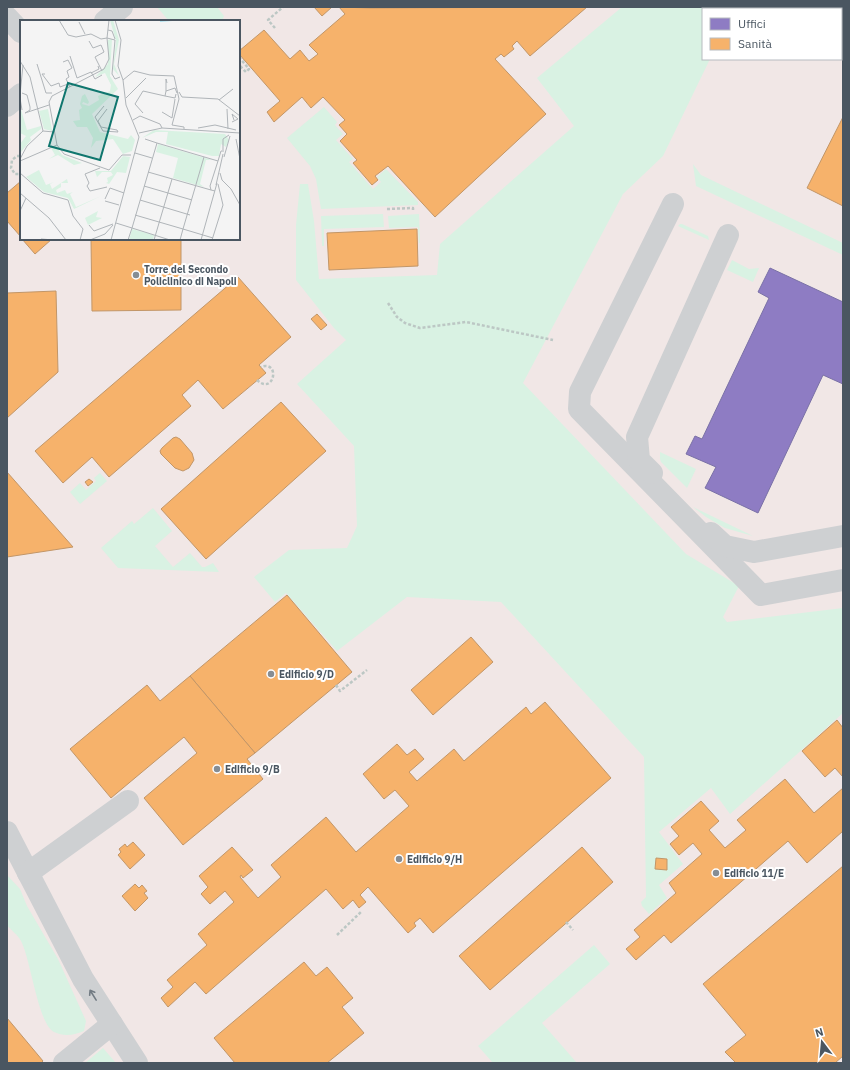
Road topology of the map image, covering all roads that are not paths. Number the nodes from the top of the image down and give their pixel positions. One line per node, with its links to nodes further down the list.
1 (122, 7): 3 (lane)
2 (7, 17): 4 (lane)
3 (106, 20)
4 (20, 31)
5 (20, 95): 6 (lane)
6 (7, 106)
7 (673, 204): 10 (lane)
8 (728, 235): 9 (lane)
9 (843, 536)
10 (843, 580)
11 (128, 801): 13 (lane)
12 (7, 834): 13 (lane)
13 (28, 873): 14 (lane, one-way to 13)
14 (112, 1024): 15 (lane); 16 (lane)
15 (64, 1063)
16 (137, 1063)

